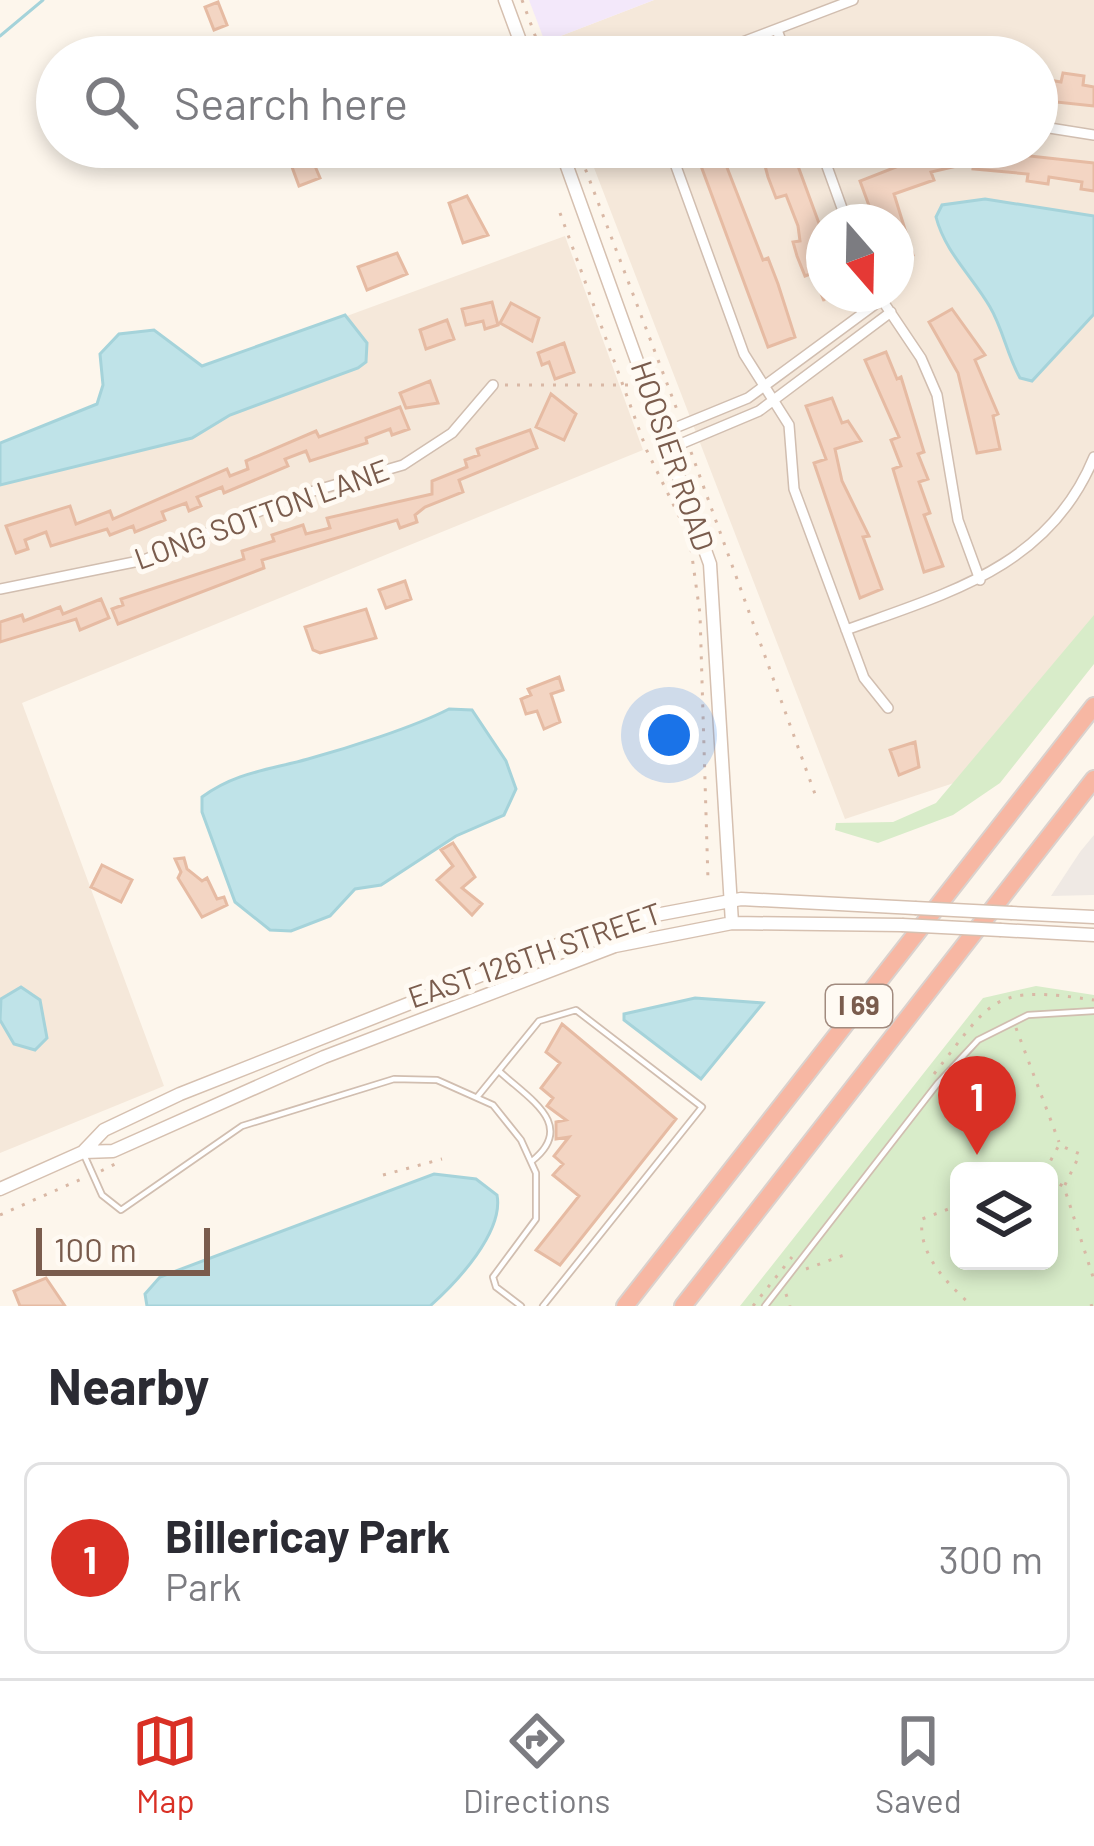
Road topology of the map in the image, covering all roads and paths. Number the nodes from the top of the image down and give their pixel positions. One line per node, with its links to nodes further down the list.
1 (505, 0): 5 (main road)
2 (522, 0): 6 (path)
3 (853, 0): 4 (street)
4 (777, 30): 7 (street); 8 (street)
5 (518, 36)
6 (535, 36)
7 (761, 36)
8 (779, 36)
9 (1058, 129): 10 (street)
10 (1094, 135)
11 (568, 168): 19 (main road, HOOSIER ROAD)
12 (585, 168): 24 (path)
13 (678, 168): 22 (street)
14 (828, 168): 15 (street)
15 (841, 204)
16 (560, 213): 21 (path)
17 (860, 312): 22 (street)
18 (891, 313): 23 (street); 31 (street)
19 (646, 381): 21 (path); 25 (main road, HOOSIER ROAD)
20 (494, 385): 21 (path); 32 (street, LONG SOTTON LANE)
21 (625, 387): 29 (path)
22 (763, 388): 23 (street); 24 (street)
23 (773, 400): 26 (street); 33 (street)
24 (681, 425): 25 (street)
25 (665, 432): 27 (main road, HOOSIER ROAD)
26 (687, 441): 27 (street); 37 (path)
27 (670, 448): 39 (main road, HOOSIER ROAD)
28 (1094, 457): 31 (street)
29 (684, 527)
30 (689, 541): 38 (path)
31 (980, 580): 33 (street)
32 (0, 589)
33 (846, 630): 35 (street)
34 (1094, 706): 67 (highway, I 69)
35 (888, 708)
36 (1094, 779): 68 (highway, I 69)
37 (815, 794)
38 (708, 880)
39 (730, 900): 40 (main road, EAST 126TH STREET, bridge); 41 (main road, HOOSIER ROAD); 49 (main road, EAST 126TH STREET)
40 (1094, 917)
41 (732, 923): 42 (main road, EAST 126TH STREET, bridge); 49 (main road, EAST 126TH STREET)
42 (1094, 935)
43 (1011, 996): 45 (path)
44 (1094, 1011): 45 (lane)
45 (1015, 1019): 48 (path); 69 (lane)
46 (499, 1071): 47 (lane); 54 (lane); 66 (lane)
47 (478, 1096): 54 (lane); 56 (lane)
48 (1060, 1145): 51 (path); 55 (path)
49 (82, 1152): 56 (lane); 60 (main road, EAST 126TH STREET)
50 (1094, 1153): 51 (path)
51 (1081, 1154): 59 (path)
52 (442, 1160): 57 (path)
53 (122, 1161): 56 (path)
54 (532, 1162): 65 (lane)
55 (1050, 1162)
56 (92, 1175): 62 (path)
57 (382, 1175)
58 (1058, 1184): 59 (path)
59 (1064, 1186): 64 (path)
60 (0, 1189)
61 (950, 1208): 71 (path)
62 (0, 1214)
63 (844, 1255): 70 (path)
64 (1094, 1280)
65 (520, 1306)
66 (543, 1306)
67 (625, 1306)
68 (683, 1306)
69 (765, 1306)
70 (790, 1306)
71 (972, 1306)

